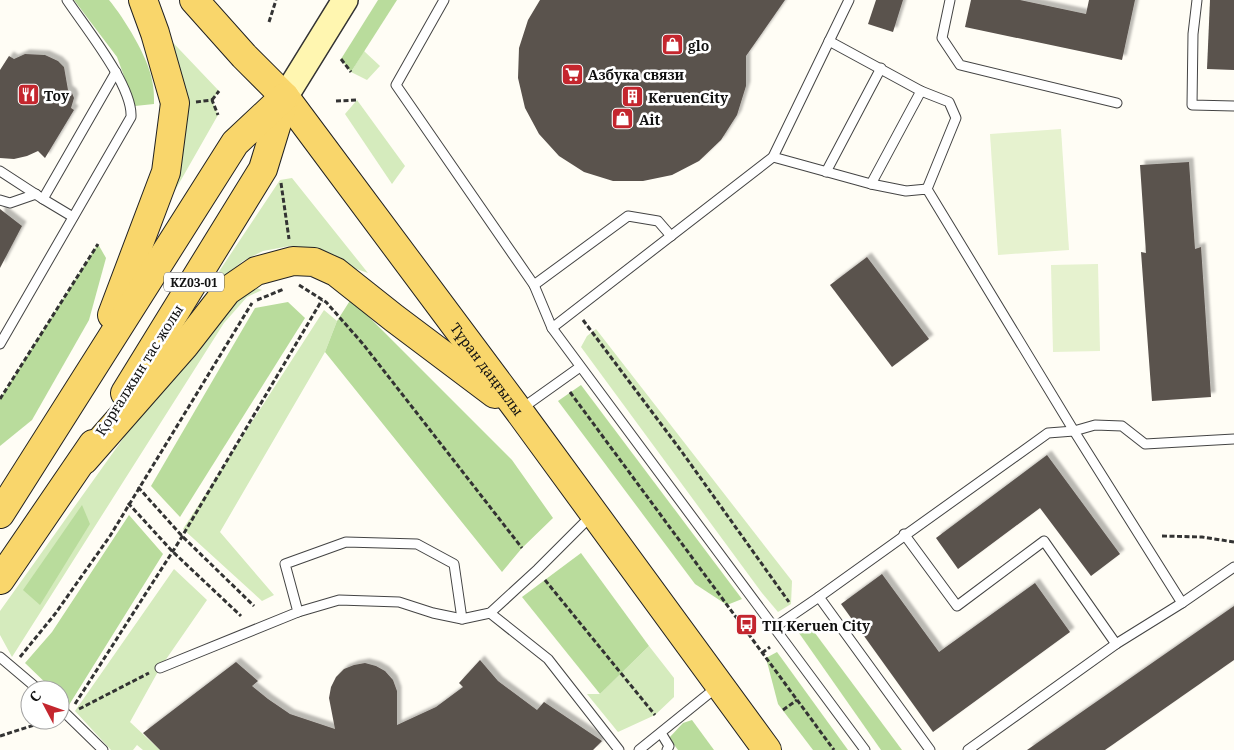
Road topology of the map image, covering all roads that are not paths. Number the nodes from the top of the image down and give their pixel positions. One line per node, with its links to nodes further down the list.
1 (67, 0): 11 (lane)
2 (143, 0): 29 (main road)
3 (194, 0): 13 (main road, Тұран даңғылы)
4 (345, 0): 13 (main road, Қорғалжын тас жолы / KZ03-01)
5 (444, 0): 25 (lane)
6 (849, 0): 9 (lane)
7 (950, 0): 14 (lane)
8 (1197, 0): 15 (lane)
9 (829, 41): 10 (lane); 16 (lane)
10 (881, 68): 12 (lane); 18 (lane)
11 (116, 72): 21 (lane); 23 (lane)
12 (921, 90): 19 (lane); 20 (lane)
13 (284, 97): 29 (main road, Қорғалжын тас жолы / KZ03-01); 30 (main road, Тұран даңғылы); 33 (main road, Қорғалжын тас жолы / KZ03-01)
14 (1117, 103)
15 (1234, 106)
16 (773, 157): 18 (lane); 24 (lane)
17 (0, 171): 21 (lane)
18 (826, 172): 19 (lane)
19 (871, 184): 20 (lane)
20 (927, 189): 31 (lane)
21 (39, 196): 22 (lane); 23 (lane)
22 (0, 200)
23 (73, 217): 27 (lane)
24 (671, 236): 25 (lane); 26 (lane)
25 (534, 285): 26 (lane)
26 (552, 328): 28 (lane)
27 (0, 344)
28 (580, 367): 30 (lane); 44 (lane)
29 (91, 371): 35 (main road, Қорғалжын тас жолы / KZ03-01)
30 (519, 411): 33 (main road); 34 (main road, Тұран даңғылы)
31 (1074, 431): 32 (lane); 36 (lane); 40 (lane)
32 (1234, 439)
33 (84, 460): 38 (main road, Қорғалжын тас жолы / KZ03-01)
34 (594, 513): 42 (lane); 49 (main road, Тұран даңғылы)
35 (0, 514)
36 (904, 534): 39 (lane); 45 (lane)
37 (1234, 567): 40 (lane)
38 (0, 580)
39 (819, 597): 44 (lane); 58 (lane)
40 (1182, 603): 45 (lane)
41 (298, 612): 43 (lane); 43 (lane); 47 (lane)
42 (490, 613): 43 (lane); 53 (lane)
43 (462, 619)
44 (775, 627): 57 (lane)
45 (1116, 644): 59 (lane)
46 (5, 662): 48 (lane)
47 (160, 668)
48 (27, 680)
49 (720, 685): 51 (lane); 56 (main road, Тұран даңғылы)
50 (70, 717): 52 (lane)
51 (661, 733): 54 (lane); 55 (lane)
52 (103, 750)
53 (619, 750)
54 (639, 750)
55 (667, 750)
56 (767, 750)
57 (865, 750)
58 (930, 750)
59 (968, 750)

